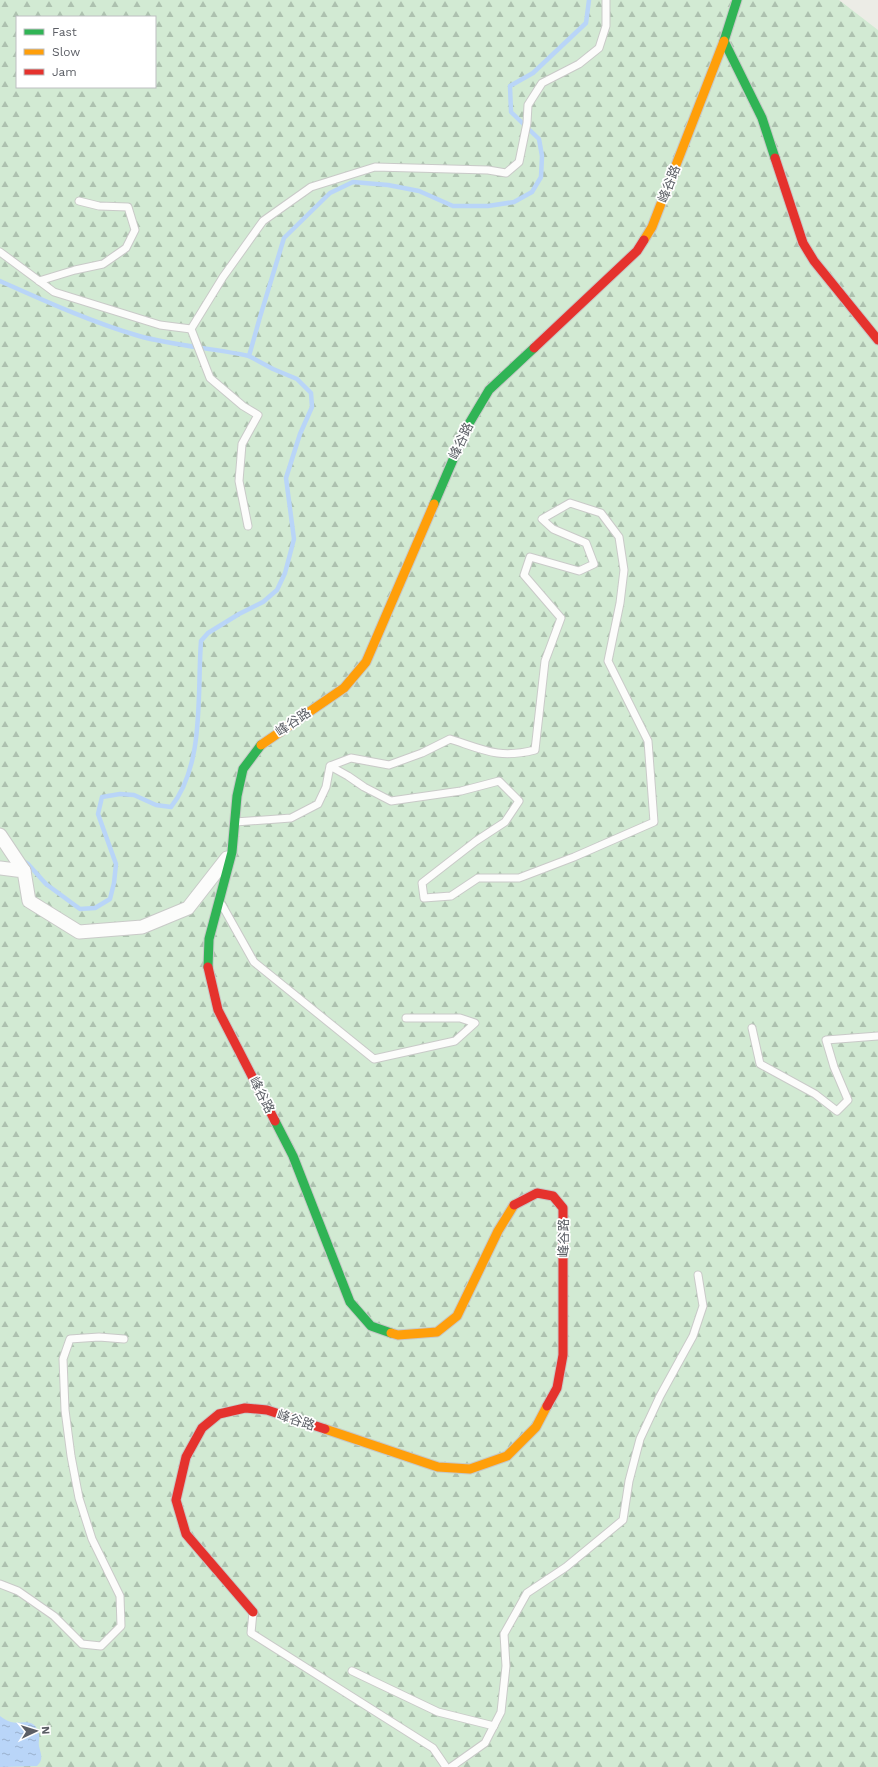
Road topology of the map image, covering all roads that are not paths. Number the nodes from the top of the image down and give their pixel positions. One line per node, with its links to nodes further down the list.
1 (606, 0): 7 (lane)
2 (737, 0): 3 (street, 峰谷路)
3 (724, 41): 8 (street); 11 (street, 峰谷路)
4 (79, 201): 6 (lane)
5 (0, 252): 6 (lane)
6 (39, 281): 7 (lane)
7 (190, 329): 9 (lane)
8 (878, 340)
9 (248, 526)
10 (330, 766): 10 (lane); 11 (lane)
11 (235, 822): 13 (street, 峰谷路)
12 (3, 840): 15 (street)
13 (232, 852): 15 (street); 16 (street, 峰谷路)
14 (0, 868): 15 (street)
15 (24, 871)
16 (219, 901): 17 (lane); 23 (street, 峰谷路)
17 (406, 1018)
18 (752, 1028): 19 (lane)
19 (878, 1036)
20 (698, 1275): 25 (lane)
21 (124, 1339): 22 (lane)
22 (0, 1584)
23 (253, 1612): 26 (lane)
24 (352, 1671): 25 (lane)
25 (494, 1726): 27 (lane)
26 (446, 1767)
27 (451, 1767)

